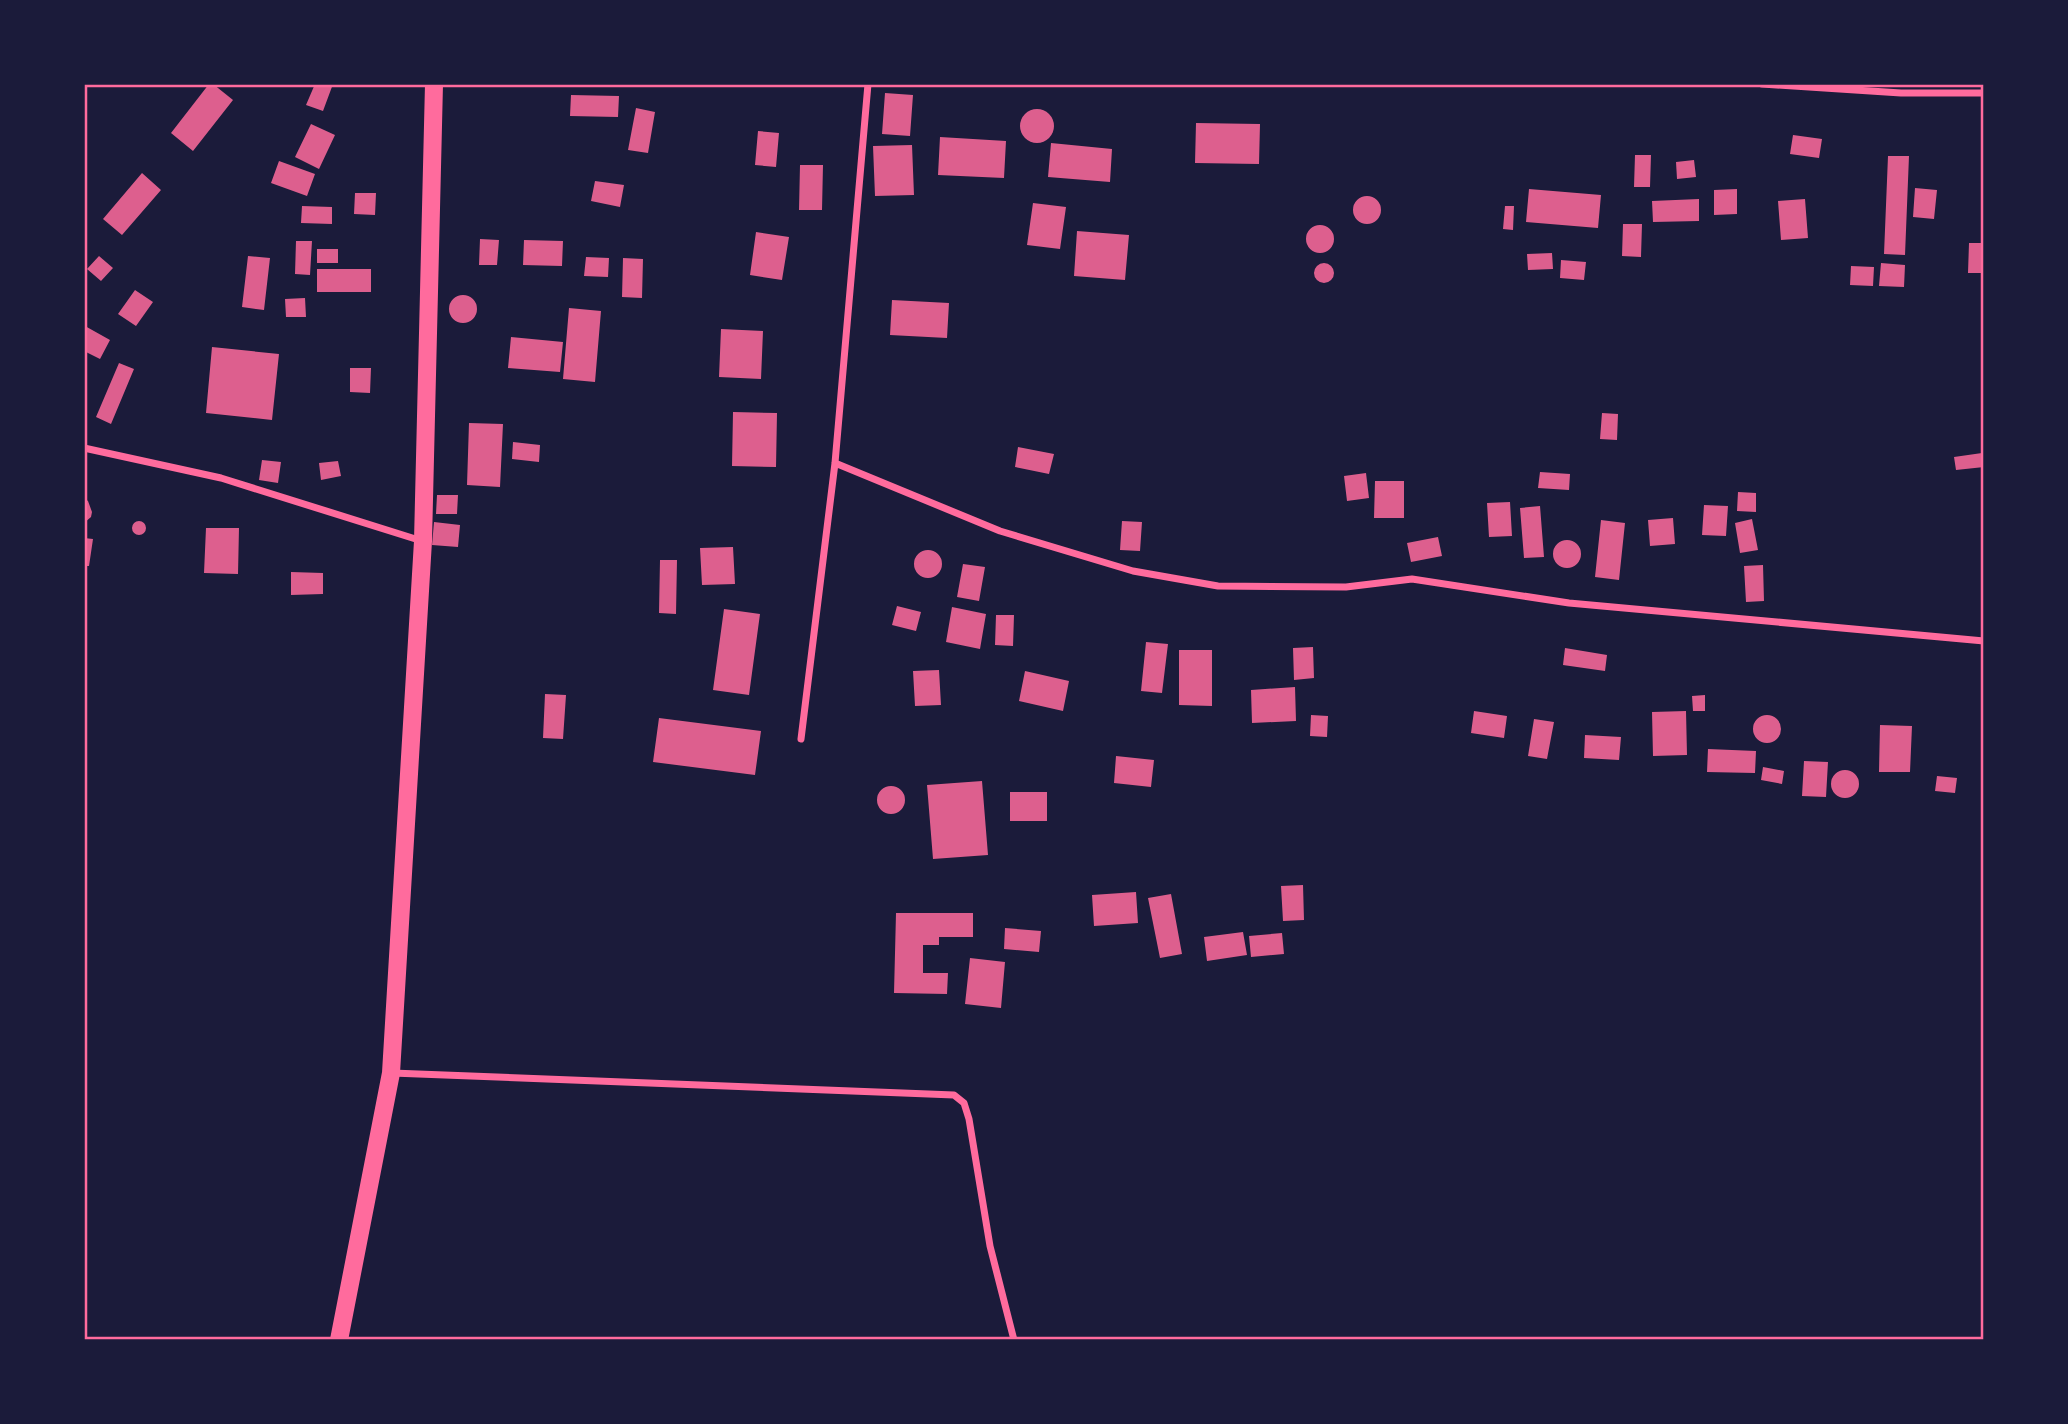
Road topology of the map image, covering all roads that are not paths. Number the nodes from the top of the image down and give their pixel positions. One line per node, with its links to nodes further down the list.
1 (435, 84): 7 (main road)
2 (868, 84): 6 (street)
3 (1762, 84): 4 (street)
4 (1984, 93)
5 (84, 447): 7 (street)
6 (835, 463): 8 (street); 9 (street)
7 (423, 541): 10 (main road)
8 (1984, 641)
9 (801, 739)
10 (391, 1073): 11 (main road); 12 (street)
11 (339, 1340)
12 (1014, 1340)

